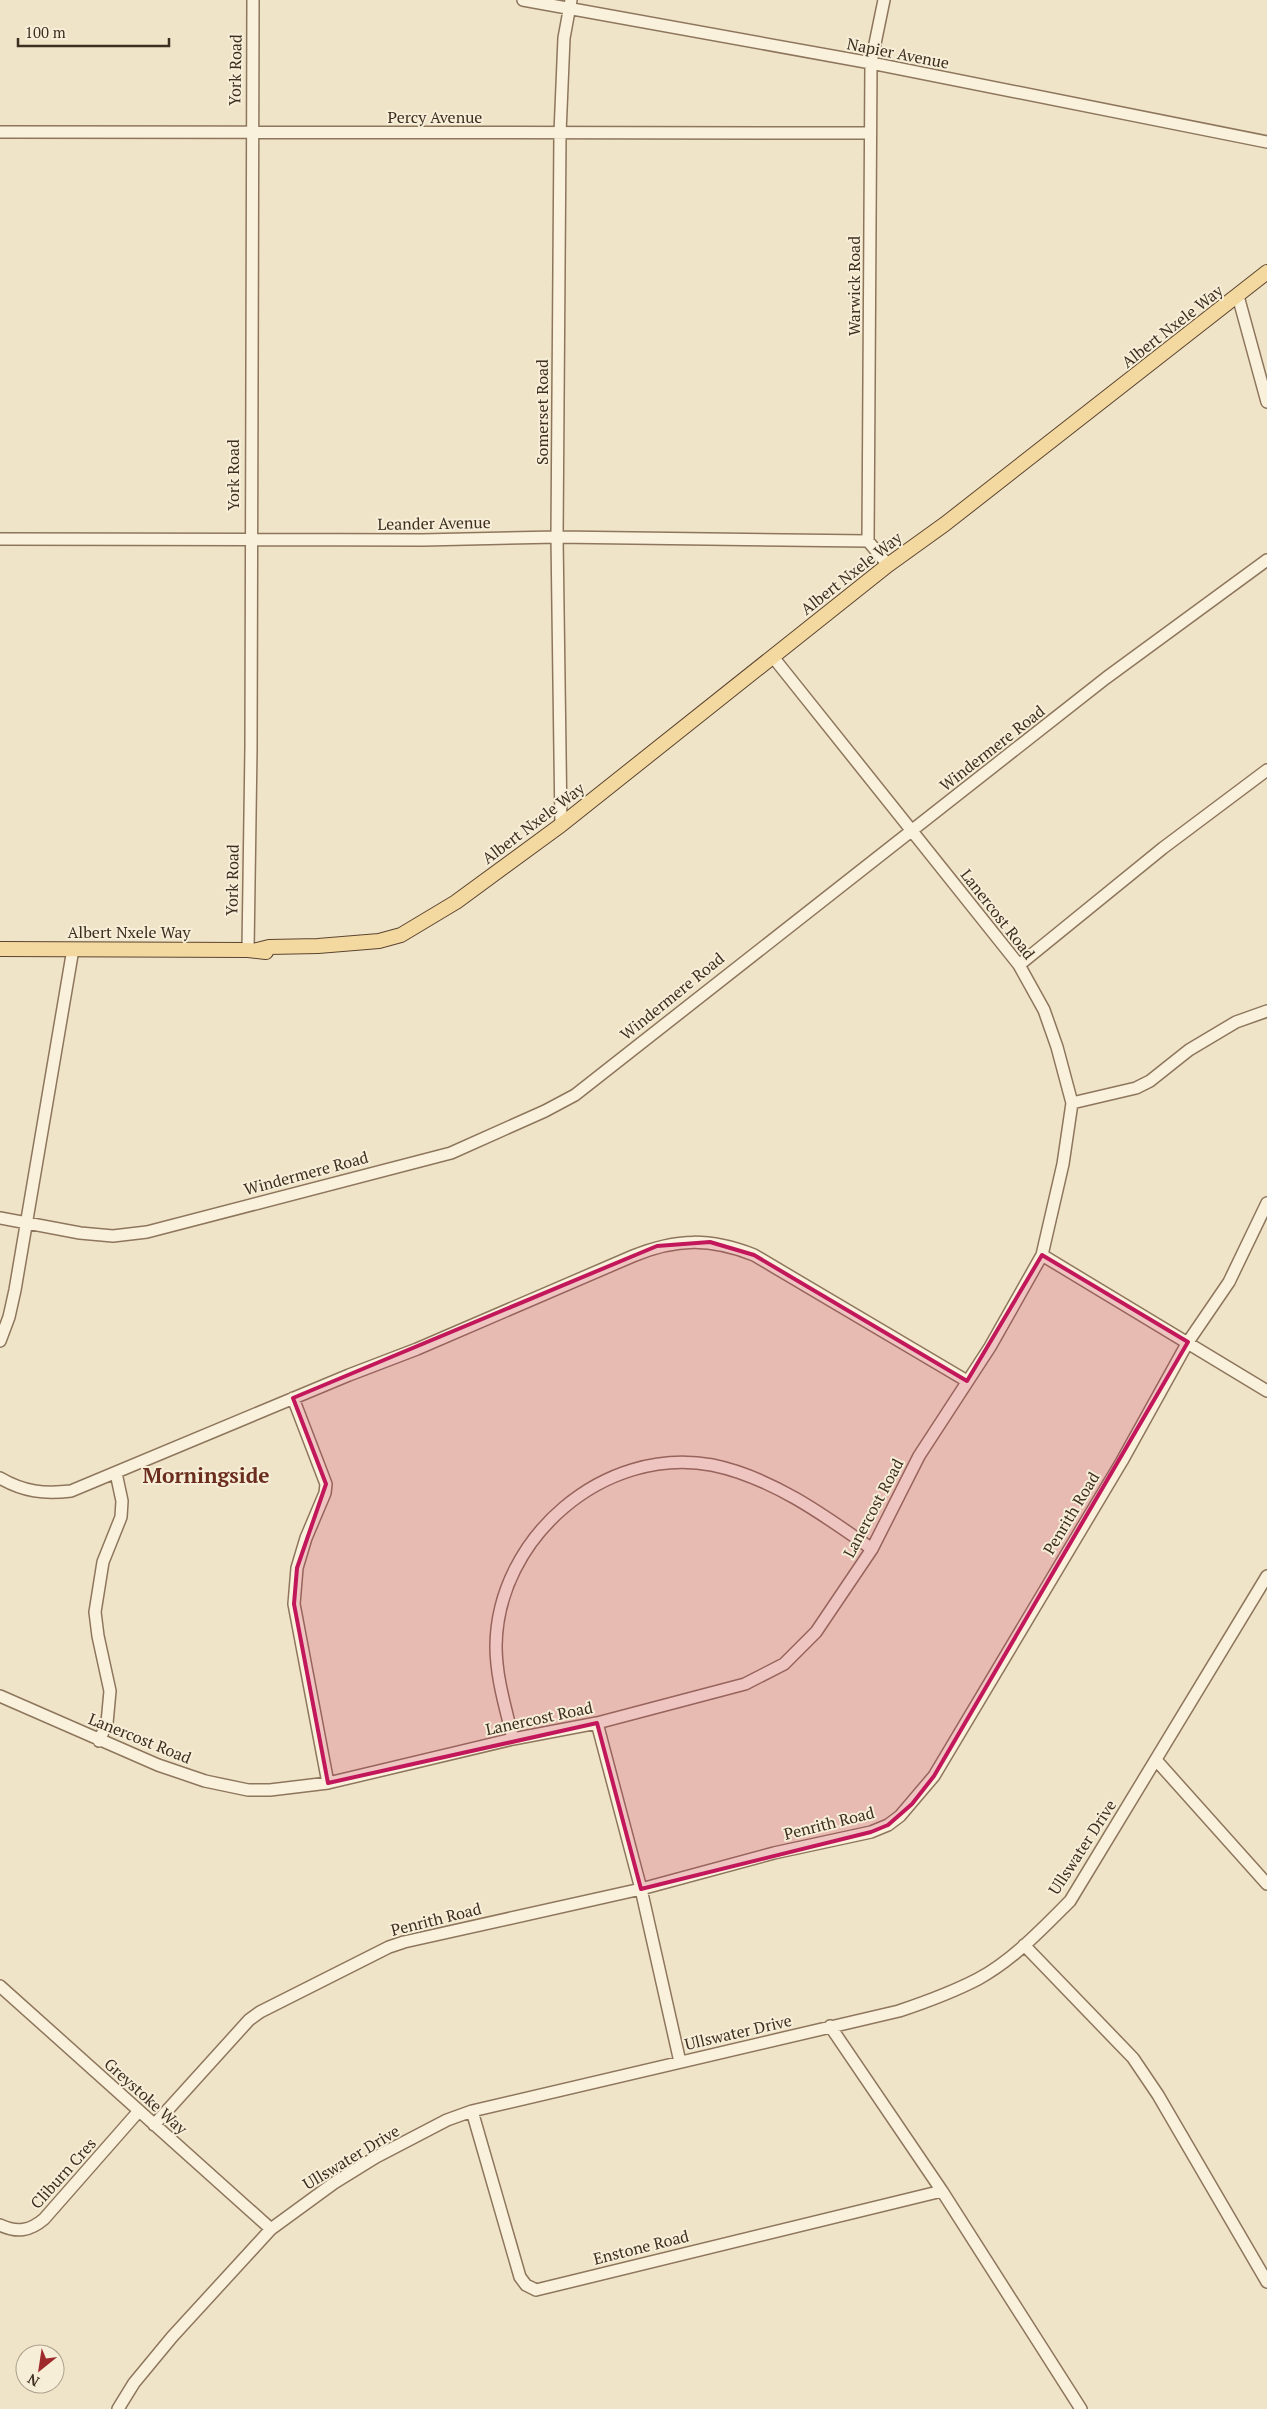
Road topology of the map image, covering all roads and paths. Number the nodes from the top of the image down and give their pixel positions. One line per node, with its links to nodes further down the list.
1 (253, 0): 9 (street, York Road)
2 (523, 0): 4 (street, Napier Avenue)
3 (884, 0): 5 (street, Warwick Road)
4 (570, 4): 5 (street, Napier Avenue); 7 (street, Somerset Road)
5 (871, 64): 8 (street, Warwick Road); 10 (street, Napier Avenue)
6 (0, 132): 9 (street, Percy Avenue)
7 (560, 133): 8 (street, Percy Avenue); 9 (street, Percy Avenue); 14 (street, Somerset Road)
8 (870, 133): 17 (street, Warwick Road)
9 (251, 134): 16 (street, York Road)
10 (1267, 142)
11 (1267, 272): 12 (main road, Albert Nxele Way)
12 (1238, 296): 13 (street); 19 (main road, Albert Nxele Way)
13 (1267, 402)
14 (557, 537): 16 (street, Leander Avenue); 17 (street, Leander Avenue); 22 (street, Somerset Road)
15 (0, 539): 16 (street, Leander Avenue)
16 (250, 540): 26 (street, York Road)
17 (868, 541): 19 (street)
18 (1267, 560): 23 (street, Windermere Road)
19 (888, 565): 20 (main road, Albert Nxele Way)
20 (773, 657): 22 (main road, Albert Nxele Way); 23 (street, Lanercost Road)
21 (1267, 770): 27 (street)
22 (561, 825): 26 (main road, Albert Nxele Way)
23 (912, 832): 27 (street, Lanercost Road); 32 (street, Windermere Road)
24 (0, 950): 25 (main road, Albert Nxele Way)
25 (73, 950): 26 (main road, Albert Nxele Way); 32 (street)
26 (252, 950)
27 (1019, 965): 29 (street, Lanercost Road)
28 (1267, 1012): 29 (street)
29 (1072, 1103): 33 (street, Lanercost Road)
30 (1267, 1203): 35 (street, Penrith Road)
31 (0, 1218): 32 (street, Windermere Road)
32 (26, 1222): 34 (street)
33 (1042, 1255): 35 (street); 36 (street, Lanercost Road)
34 (0, 1341)
35 (1188, 1342): 37 (street); 50 (street, Penrith Road)
36 (967, 1381): 38 (street); 41 (street, Lanercost Road)
37 (1267, 1391)
38 (293, 1398): 39 (street); 48 (street)
39 (116, 1473): 40 (street); 46 (street)
40 (0, 1478)
41 (872, 1549): 44 (street, Lanercost Road); 45 (street)
42 (1267, 1576): 47 (street, Ullswater Drive)
43 (0, 1696): 46 (street, Lanercost Road)
44 (597, 1723): 45 (street, Lanercost Road); 50 (street)
45 (513, 1739): 48 (street, Lanercost Road)
46 (99, 1741): 48 (street, Lanercost Road)
47 (1156, 1760): 49 (street); 51 (street, Ullswater Drive)
48 (328, 1783)
49 (1267, 1884)
50 (641, 1889): 54 (street); 57 (street, Penrith Road)
51 (1024, 1945): 53 (street, Ullswater Drive); 61 (street)
52 (0, 1986): 56 (street, Greystoke Way)
53 (830, 2026): 54 (street, Ullswater Drive); 58 (street)
54 (680, 2062): 55 (street, Ullswater Drive)
55 (472, 2111): 58 (street, Enstone Road); 60 (street, Ullswater Drive)
56 (138, 2112): 57 (street, Greystoke Way); 59 (street, Cliburn Cres)
57 (154, 2125): 60 (street, Greystoke Way)
58 (942, 2190): 63 (street)
59 (0, 2225)
60 (271, 2229): 62 (street, Ullswater Drive)
61 (1267, 2282)
62 (118, 2409)
63 (1081, 2409)

